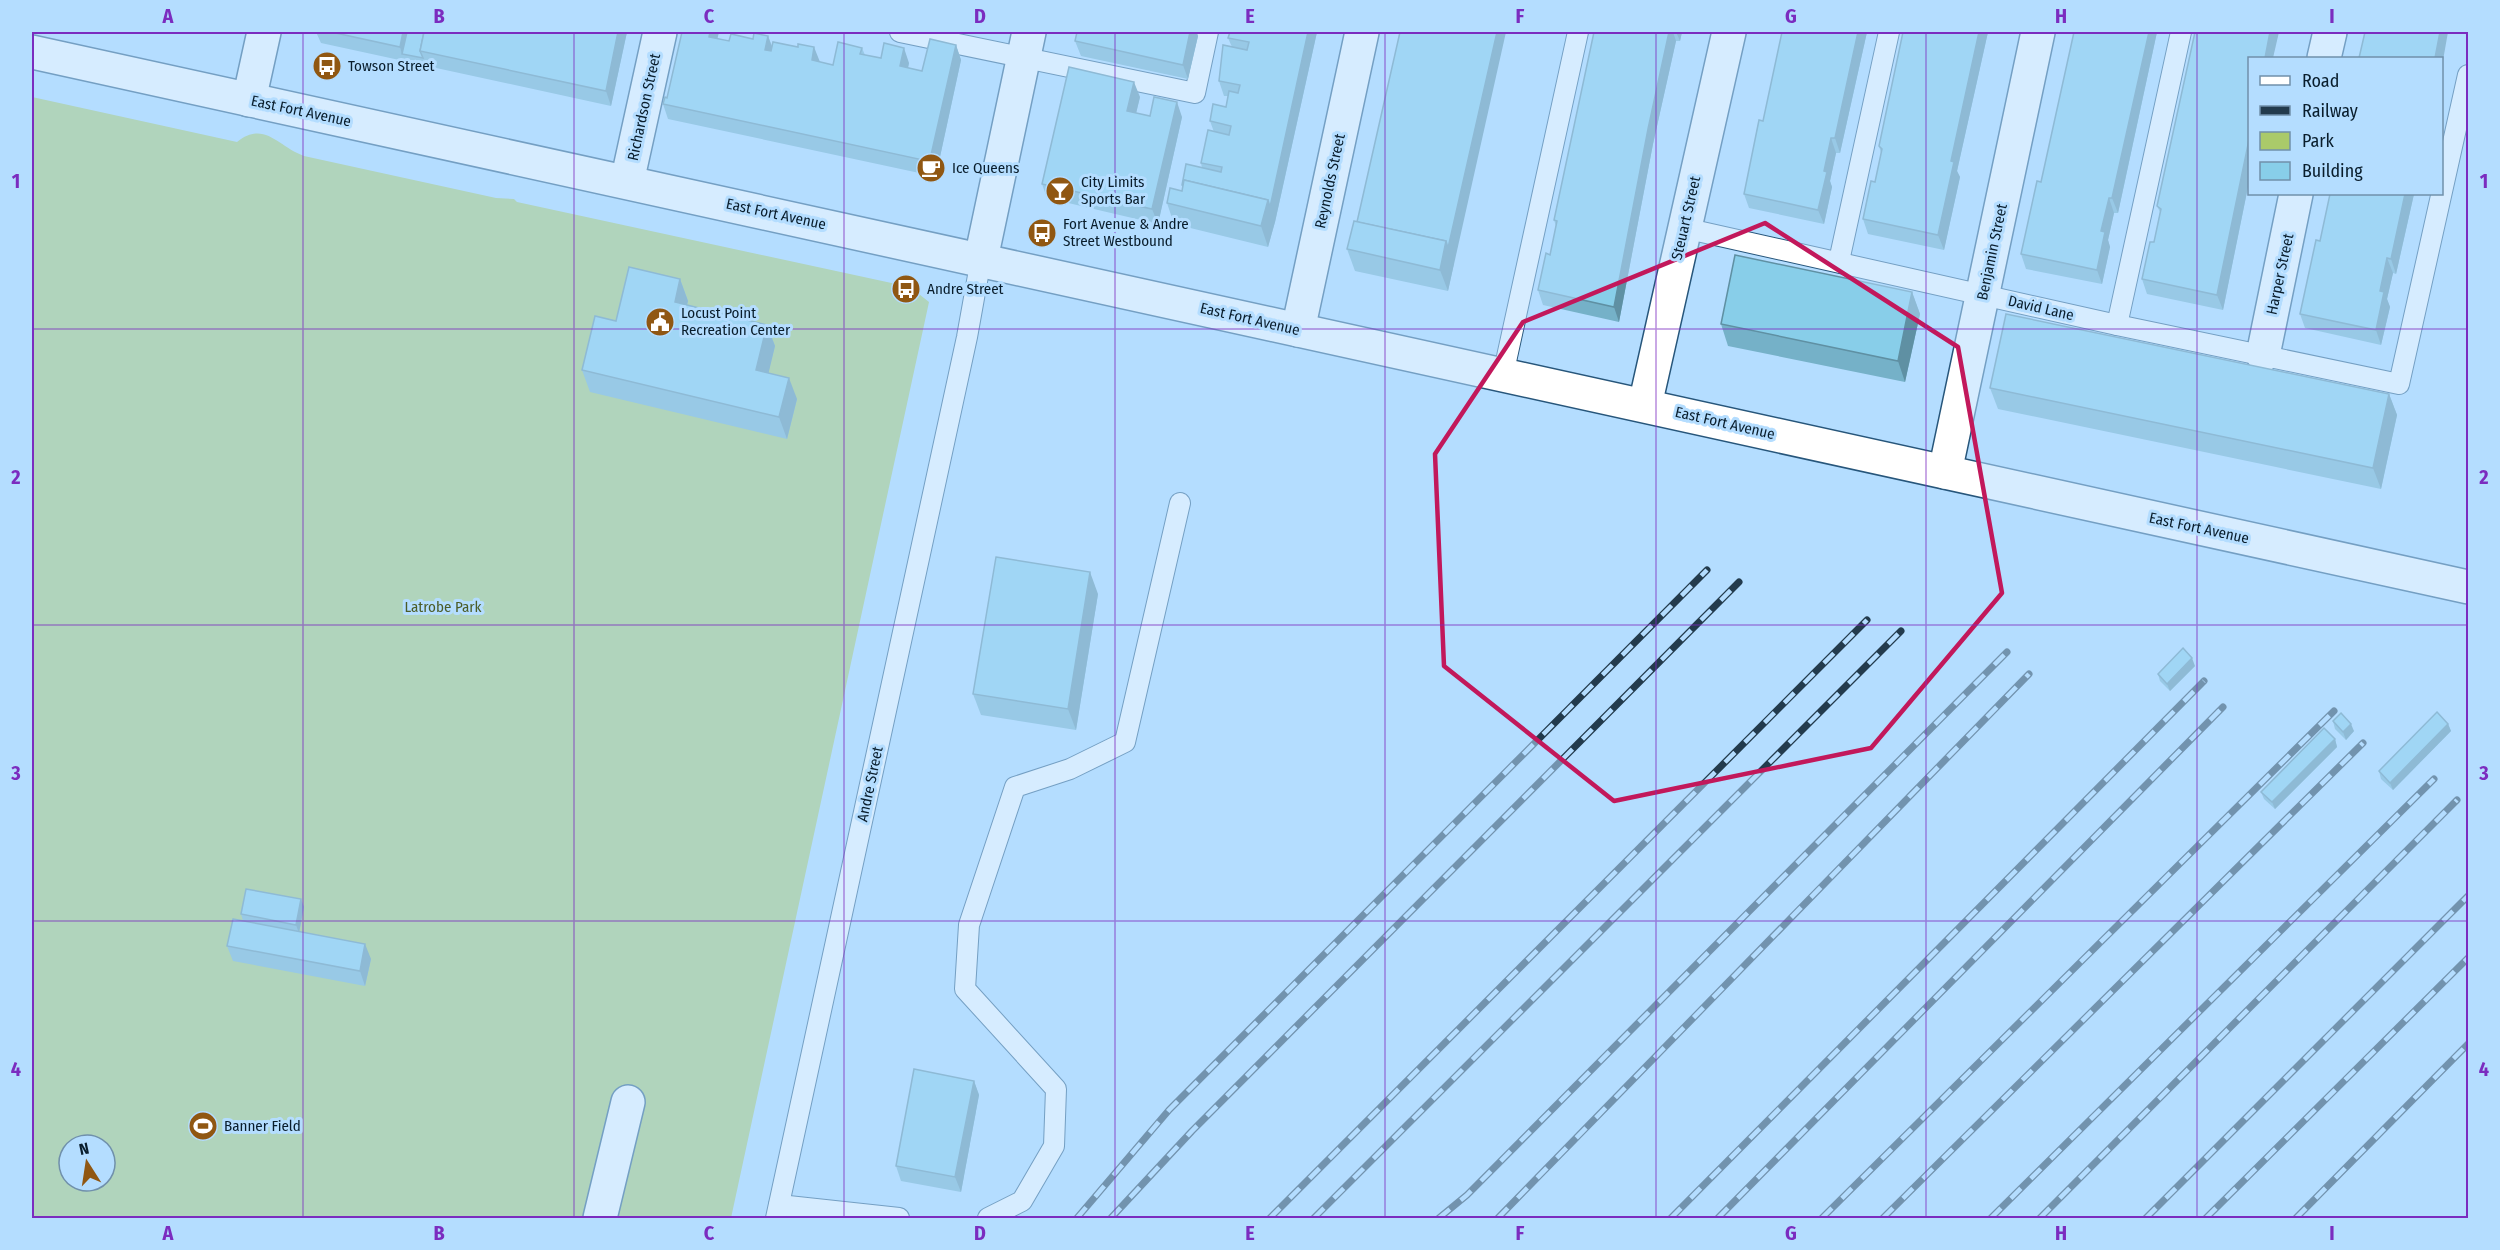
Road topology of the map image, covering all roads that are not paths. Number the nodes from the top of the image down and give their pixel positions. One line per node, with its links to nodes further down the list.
1 (264, 32): 16 (street)
2 (660, 32): 17 (street, Richardson Street)
3 (900, 32): 12 (lane)
4 (1208, 32): 12 (lane)
5 (1362, 32): 26 (street, Reynolds Street)
6 (1578, 32): 28 (lane)
7 (1729, 32): 21 (street, Steuart Street)
8 (1889, 32): 23 (lane)
9 (2038, 32): 24 (street, Benjamin Street)
10 (2181, 32): 25 (lane)
11 (2330, 32): 14 (street)
12 (1026, 44): 22 (street, Andre Street)
13 (32, 52): 16 (street, East Fort Avenue)
14 (2324, 57)
15 (2469, 75): 18 (lane, David Lane)
16 (249, 100): 17 (street, East Fort Avenue)
17 (627, 182): 22 (street, East Fort Avenue)
18 (2443, 190)
19 (2296, 195): 27 (street, Harper Street)
20 (2442, 195): 27 (lane, David Lane)
21 (1684, 228): 23 (lane, David Lane); 29 (street, Steuart Street)
22 (981, 259): 26 (street, East Fort Avenue); 34 (lane, Andre Street)
23 (1839, 261): 24 (lane, David Lane)
24 (1982, 295): 25 (lane, David Lane); 30 (street, Benjamin Street)
25 (2117, 325): 27 (lane, David Lane)
26 (1298, 330): 28 (street, East Fort Avenue)
27 (2263, 355)
28 (1503, 375): 29 (street, East Fort Avenue)
29 (1645, 405): 30 (street, East Fort Avenue)
30 (1945, 472): 32 (street, East Fort Avenue)
31 (1180, 503): 37 (lane)
32 (2469, 587)
33 (628, 1102): 35 (street)
34 (777, 1212): 36 (lane)
35 (600, 1218)
36 (899, 1218)
37 (987, 1218)

